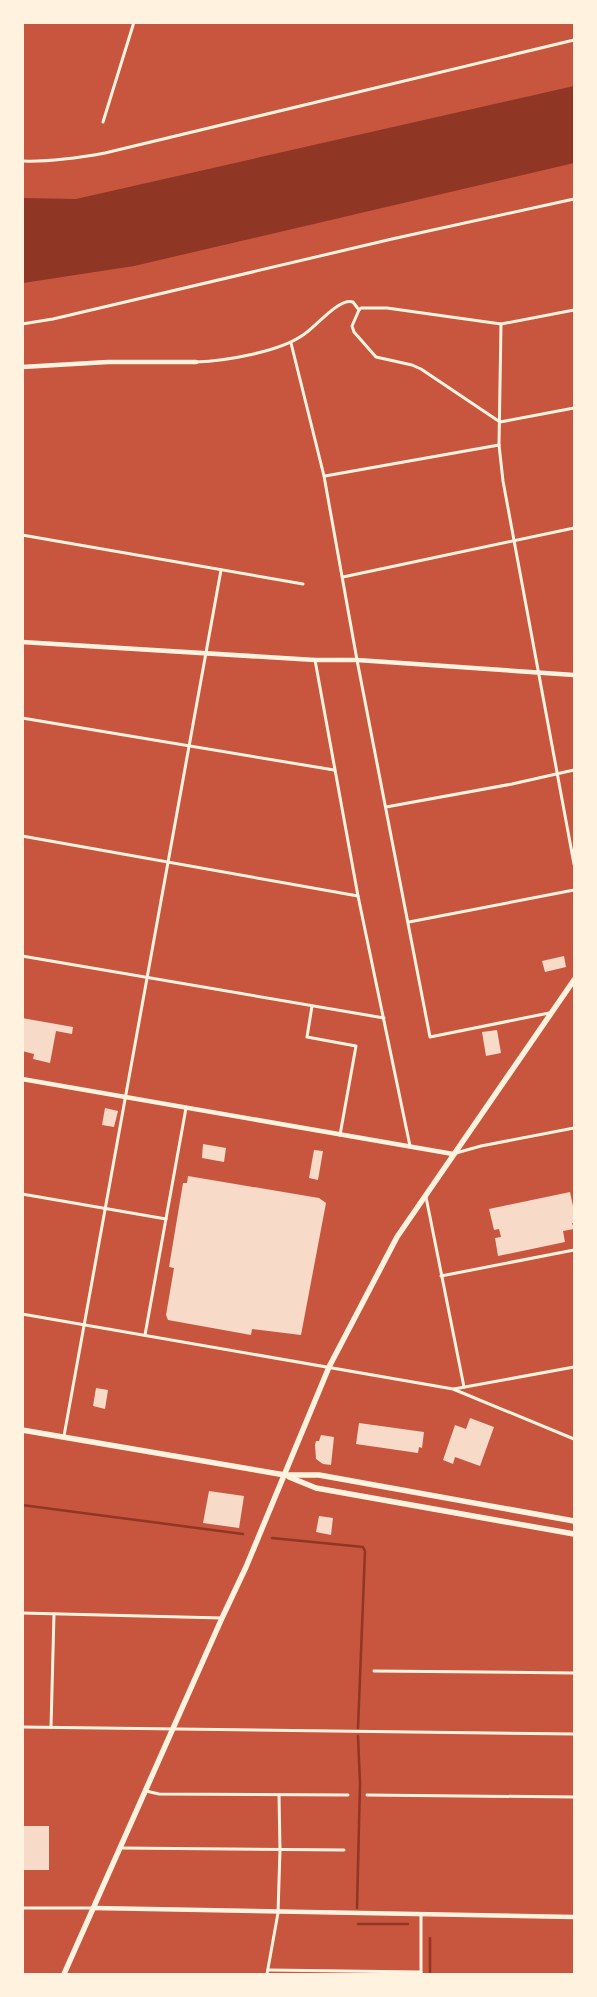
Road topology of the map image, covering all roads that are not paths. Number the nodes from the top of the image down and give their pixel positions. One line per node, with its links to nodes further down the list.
1 (134, 22): 3 (street)
2 (574, 40): 4 (street)
3 (103, 122)
4 (22, 161)
5 (574, 199): 8 (street)
6 (358, 310): 9 (street); 10 (street); 14 (street)
7 (574, 310): 9 (street)
8 (22, 324)
9 (501, 324): 14 (street)
10 (291, 343): 11 (street); 16 (street)
11 (196, 362): 12 (street)
12 (22, 366)
13 (574, 408): 14 (street)
14 (500, 422): 15 (street)
15 (499, 445): 16 (street); 19 (street)
16 (324, 476): 21 (street)
17 (574, 528): 19 (street)
18 (22, 535): 20 (street)
19 (514, 541): 21 (street); 27 (street)
20 (221, 570): 22 (street); 24 (street)
21 (343, 577): 26 (street)
22 (304, 584)
23 (22, 642): 24 (street)
24 (206, 654): 25 (street); 30 (street)
25 (315, 660): 26 (street); 31 (street)
26 (357, 660): 27 (street); 34 (street)
27 (538, 672): 28 (street); 33 (street)
28 (574, 675)
29 (22, 718): 30 (street)
30 (189, 747): 31 (street); 36 (street)
31 (334, 770): 39 (street)
32 (574, 770): 33 (street)
33 (557, 773): 34 (street); 37 (street)
34 (386, 807): 40 (street)
35 (22, 836): 36 (street)
36 (168, 862): 39 (street); 42 (street)
37 (574, 864)
38 (574, 890): 40 (street)
39 (358, 896): 46 (street)
40 (409, 922): 45 (street)
41 (22, 956): 42 (street)
42 (148, 978): 44 (street); 48 (street)
43 (574, 980): 45 (highway)
44 (312, 1006): 46 (street); 51 (street)
45 (552, 1013): 53 (highway)
46 (384, 1018): 52 (street)
47 (22, 1079): 48 (street)
48 (126, 1097): 49 (street); 56 (street)
49 (186, 1108): 51 (street); 57 (street)
50 (574, 1128): 53 (street)
51 (340, 1135): 52 (street)
52 (410, 1147): 53 (street)
53 (453, 1154): 55 (highway)
54 (22, 1194): 56 (street)
55 (426, 1196): 59 (street); 63 (highway)
56 (107, 1209): 57 (street); 61 (street)
57 (166, 1219): 62 (street)
58 (574, 1250): 59 (street)
59 (441, 1276): 65 (street)
60 (22, 1314): 61 (street)
61 (86, 1324): 62 (street); 68 (street)
62 (145, 1335): 63 (street)
63 (329, 1367): 66 (street); 70 (highway)
64 (574, 1367): 65 (street)
65 (464, 1387): 66 (street)
66 (453, 1389): 69 (street)
67 (22, 1430): 68 (highway)
68 (64, 1436): 70 (highway)
69 (574, 1439)
70 (285, 1475): 71 (highway); 72 (highway); 75 (highway)
71 (574, 1521)
72 (574, 1534)
73 (22, 1613): 74 (street)
74 (54, 1614): 75 (street); 79 (street)
75 (222, 1618): 80 (highway)
76 (374, 1672): 77 (street)
77 (574, 1673)
78 (22, 1727): 79 (street)
79 (51, 1727): 80 (street)
80 (173, 1729): 81 (street); 82 (highway)
81 (574, 1734)
82 (146, 1791): 83 (street); 87 (highway)
83 (279, 1794): 84 (street); 88 (street)
84 (348, 1795)
85 (367, 1795): 86 (street)
86 (574, 1797)
87 (121, 1848): 88 (street); 91 (highway)
88 (280, 1850): 89 (street); 92 (street)
89 (344, 1850)
90 (22, 1908): 91 (street)
91 (94, 1908): 92 (street); 97 (highway)
92 (278, 1913): 93 (street); 95 (street)
93 (422, 1915): 94 (street); 96 (street)
94 (574, 1917)
95 (268, 1972): 96 (street)
96 (421, 1973)
97 (64, 1974)

